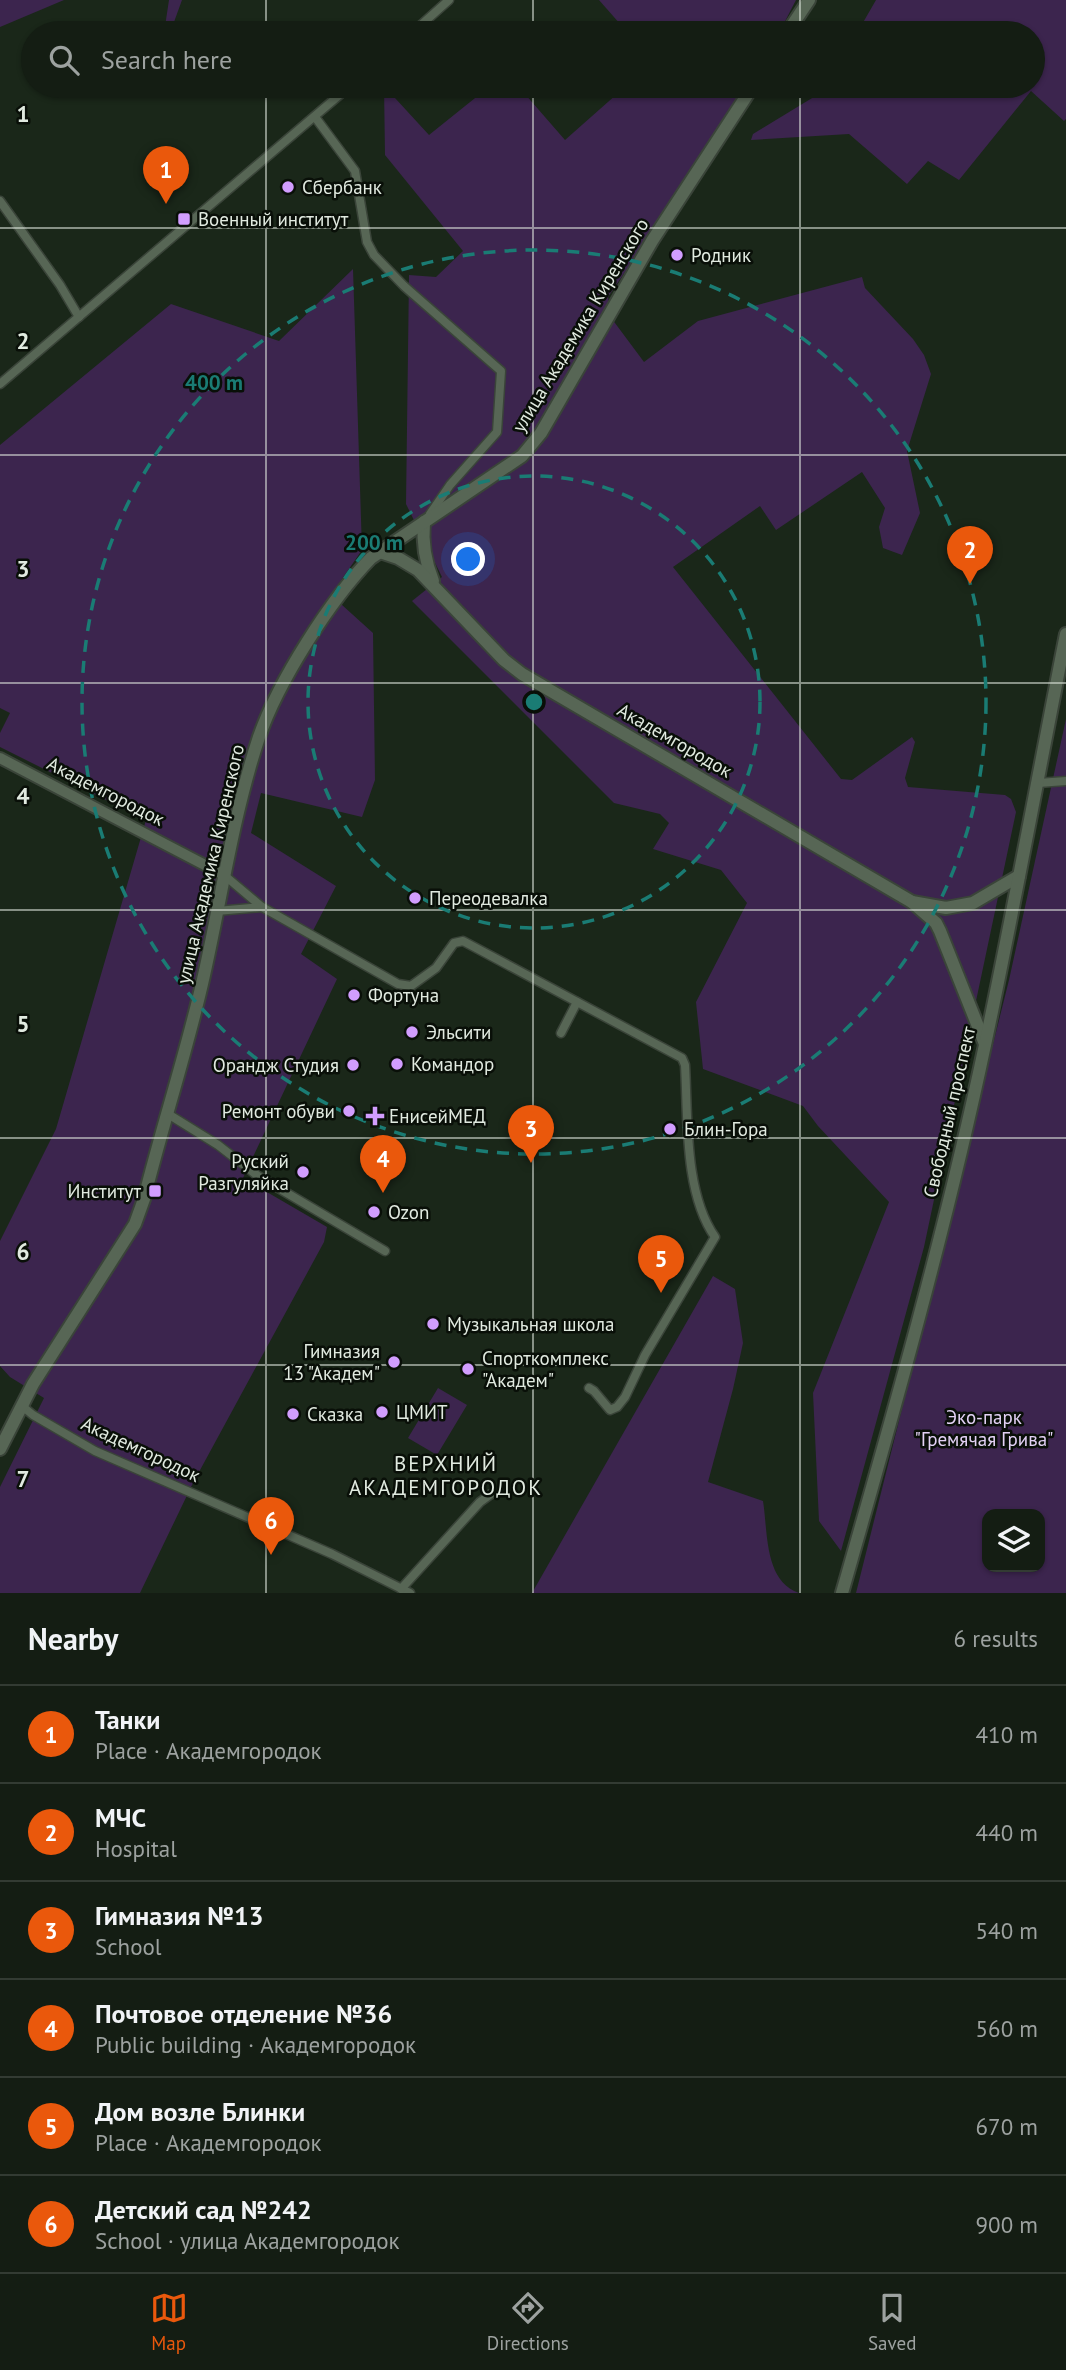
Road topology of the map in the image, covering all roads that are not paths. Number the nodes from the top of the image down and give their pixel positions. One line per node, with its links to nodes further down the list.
1 (449, 0): 3 (street)
2 (809, 0): 4 (main road)
3 (425, 21)
4 (795, 21)
5 (336, 98): 7 (street)
6 (745, 98): 11 (main road, улица Академика Киренского)
7 (314, 117): 9 (street); 11 (street)
8 (0, 201): 9 (street)
9 (79, 317): 10 (street)
10 (0, 384)
11 (424, 523): 12 (main road, улица Академика Киренского); 13 (main road)
12 (380, 552): 13 (main road, Академгородок); 18 (main road, улица Академика Киренского)
13 (436, 587): 20 (main road, Академгородок)
14 (1066, 634): 17 (main road, Свободный проспект)
15 (0, 758): 18 (street, Академгородок)
16 (1066, 781): 17 (street)
17 (1038, 783): 19 (main road, Свободный проспект)
18 (224, 875): 21 (street, Академгородок); 22 (main road, улица Академика Киренского)
19 (1019, 876): 20 (main road); 25 (main road, Свободный проспект)
20 (912, 902): 25 (main road)
21 (262, 907): 22 (street); 23 (street, Академгородок)
22 (217, 911): 26 (main road, улица Академика Киренского)
23 (577, 1002): 24 (street); 28 (street, Академгородок)
24 (561, 1034)
25 (985, 1044): 34 (main road, Свободный проспект)
26 (168, 1114): 27 (street); 29 (main road, улица Академика Киренского)
27 (384, 1251)
28 (589, 1388)
29 (22, 1406): 30 (main road, улица Академика Киренского); 32 (street, Академгородок)
30 (0, 1449)
31 (491, 1494): 32 (street)
32 (402, 1591): 33 (street, Академгородок)
33 (410, 1593)
34 (842, 1593)

